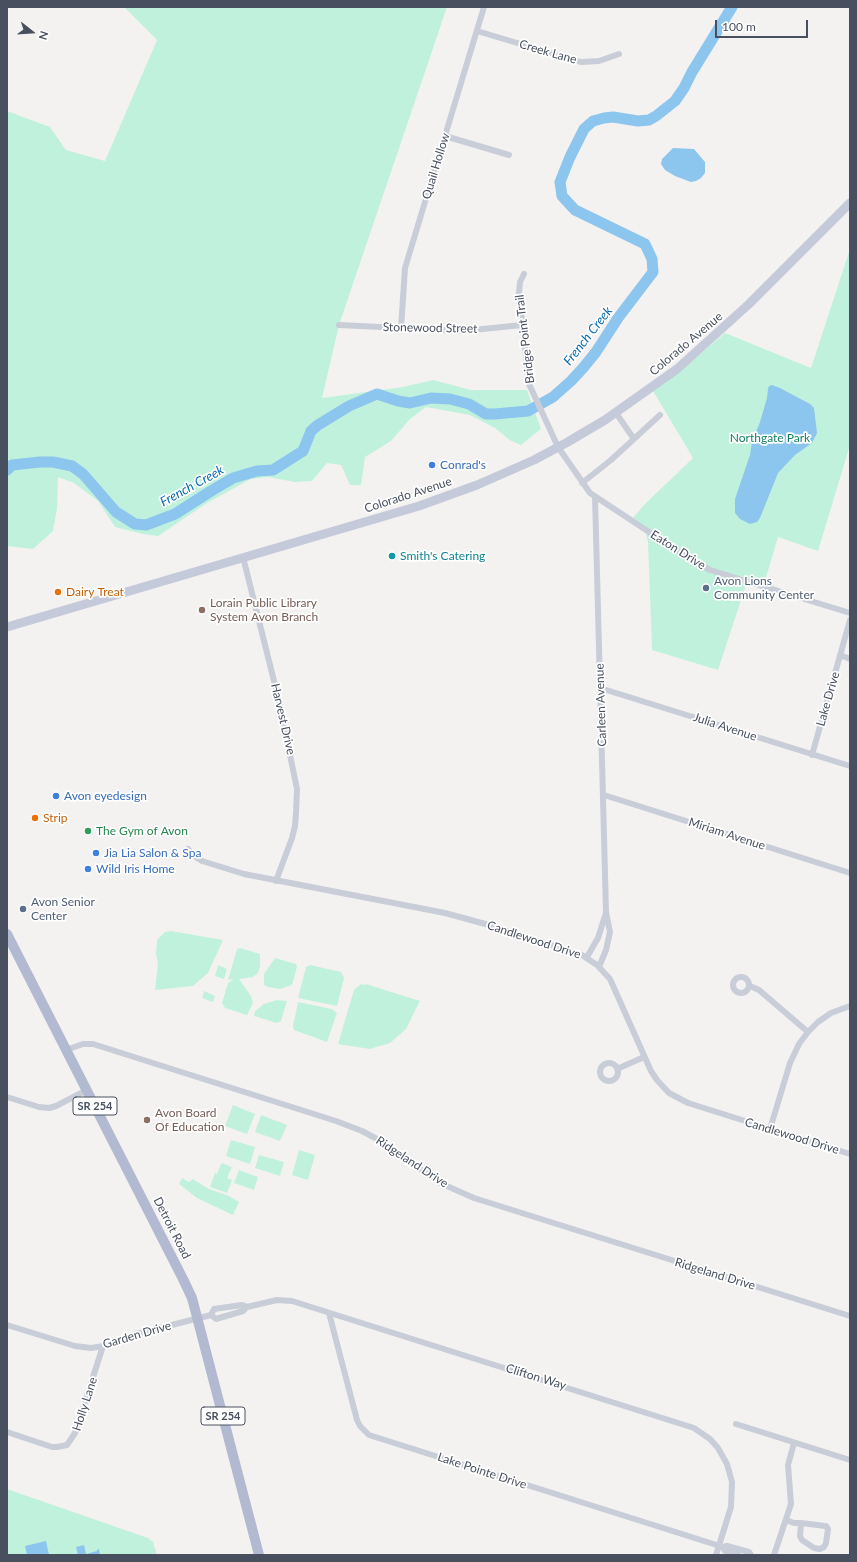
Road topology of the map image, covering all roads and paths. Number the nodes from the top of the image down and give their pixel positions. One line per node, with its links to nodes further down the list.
1 (484, 7): 2 (street, Quail Hollow)
2 (477, 31): 3 (street, Creek Lane); 4 (street, Quail Hollow)
3 (619, 54)
4 (445, 136): 5 (street); 10 (street, Quail Hollow)
5 (509, 155)
6 (850, 202): 11 (main road, Colorado Avenue)
7 (524, 274): 9 (street, Bridge Point Trail)
8 (339, 325): 10 (street, Stonewood Street)
9 (522, 325): 10 (street, Stonewood Street); 14 (street, Bridge Point Trail)
10 (401, 328)
11 (616, 413): 13 (street); 14 (main road, Colorado Avenue)
12 (660, 415): 13 (street)
13 (634, 439): 15 (street)
14 (558, 447): 15 (street, Eaton Drive); 17 (main road, Colorado Avenue)
15 (582, 483): 16 (street, Eaton Drive)
16 (595, 498): 18 (street, Eaton Drive); 23 (street, Carleen Avenue)
17 (242, 557): 20 (main road, Colorado Avenue); 29 (street, Harvest Drive)
18 (850, 613)
19 (850, 620): 21 (street, Lake Drive)
20 (7, 627)
21 (840, 655): 22 (street); 24 (street, Lake Drive)
22 (850, 659)
23 (600, 688): 24 (street, Julia Avenue); 26 (street, Carleen Avenue)
24 (812, 755): 25 (street, Julia Avenue)
25 (850, 766)
26 (604, 795): 28 (street, Miriam Avenue); 30 (street, Carleen Avenue)
27 (188, 849): 29 (street, Candlewood Drive)
28 (850, 873)
29 (276, 881): 32 (street, Candlewood Drive)
30 (606, 912): 32 (street, Carleen Avenue); 33 (street, Carleen Avenue)
31 (7, 934): 37 (main road, Detroit Road / SR 254)
32 (587, 957): 33 (street, Candlewood Drive)
33 (600, 967): 38 (street, Candlewood Drive)
34 (750, 986): 36 (street)
35 (850, 1006): 36 (street)
36 (808, 1032): 42 (street)
37 (66, 1050): 40 (main road, Detroit Road / SR 254); 45 (street, Ridgeland Drive)
38 (644, 1057): 39 (street); 42 (street, Candlewood Drive)
39 (617, 1069)
40 (87, 1090): 41 (street); 46 (main road, Detroit Road / SR 254)
41 (7, 1097)
42 (770, 1129): 43 (street, Candlewood Drive)
43 (850, 1154)
44 (329, 1313): 46 (street, Clifton Way); 55 (street, Lake Pointe Drive); 55 (street, Clifton Way)
45 (850, 1316)
46 (198, 1319): 48 (street, Garden Drive); 56 (main road, Detroit Road / SR 254)
47 (7, 1325): 48 (street, Garden Drive)
48 (103, 1346): 50 (street, Holly Lane)
49 (736, 1424): 51 (street)
50 (7, 1432)
51 (794, 1443): 52 (street); 53 (street)
52 (850, 1460)
53 (786, 1520): 54 (street); 60 (street)
54 (801, 1523): 54 (street)
55 (721, 1547): 57 (street, Clifton Way); 58 (street); 59 (street)
56 (259, 1555)
57 (716, 1555)
58 (738, 1555)
59 (751, 1555)
60 (774, 1555)

